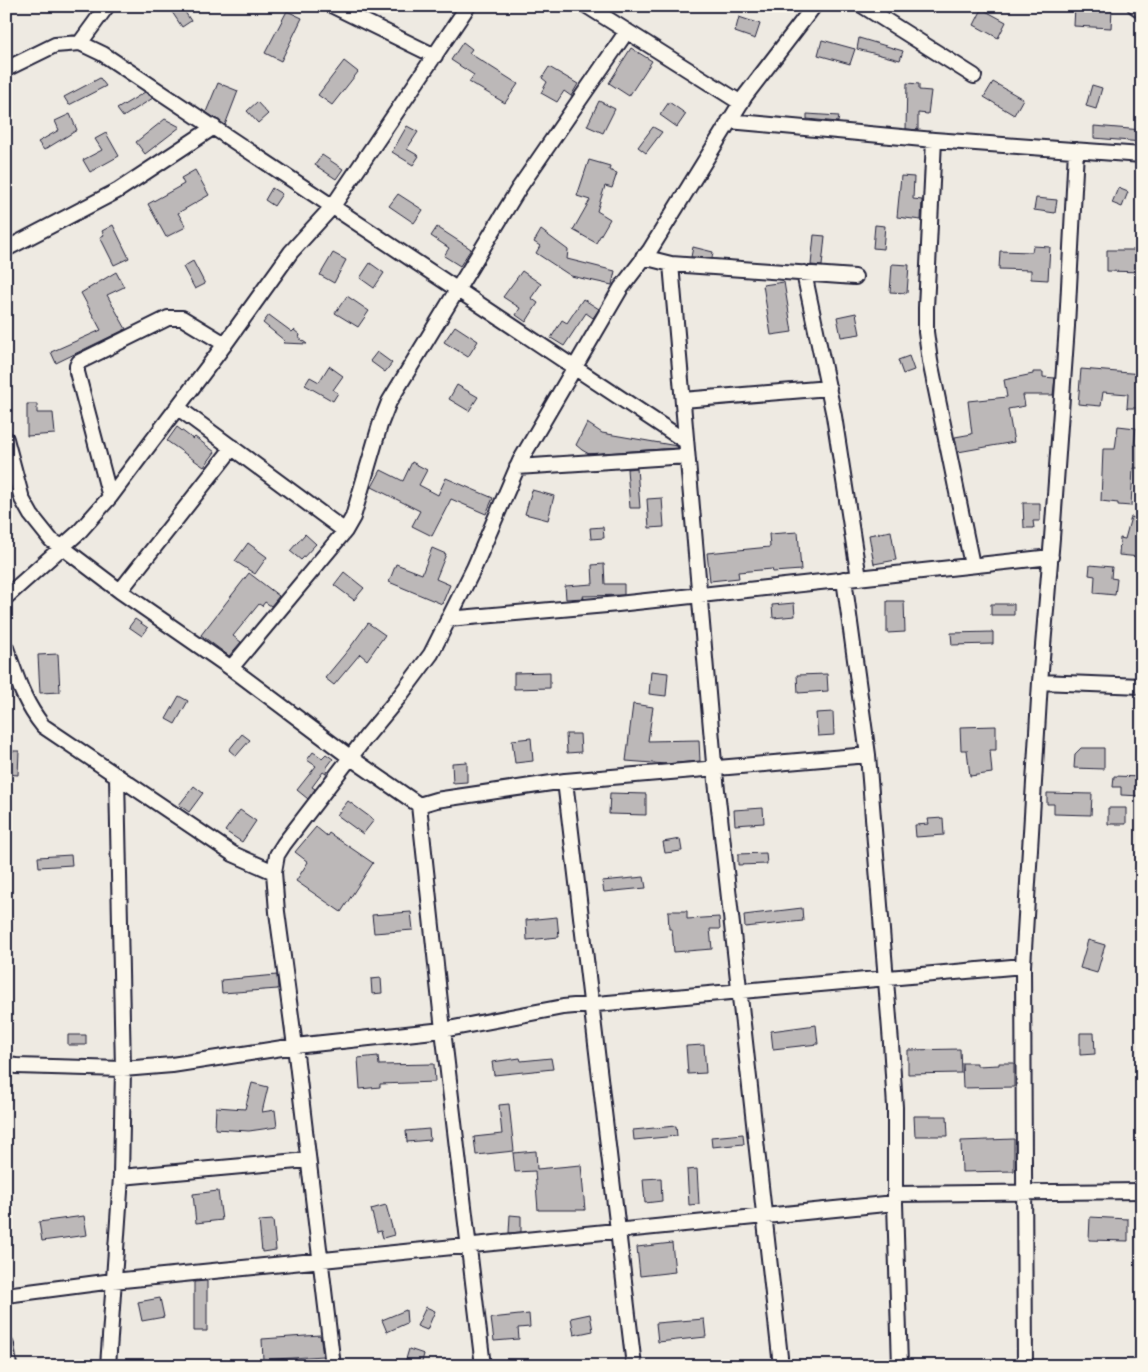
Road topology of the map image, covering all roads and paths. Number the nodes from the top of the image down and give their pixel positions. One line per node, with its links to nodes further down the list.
1 (107, 6): 10 (street)
2 (333, 6): 11 (street)
3 (468, 6): 11 (street)
4 (587, 6): 9 (street)
5 (814, 6): 14 (street)
6 (863, 6): 13 (street)
7 (1135, 6): 8 (street)
8 (1142, 11)
9 (627, 31): 14 (street); 26 (street)
10 (80, 43): 12 (street); 16 (street)
11 (435, 56): 20 (street)
12 (6, 69)
13 (974, 76)
14 (741, 103): 15 (street)
15 (729, 121): 17 (street); 22 (street)
16 (214, 127): 20 (street); 21 (street)
17 (934, 140): 18 (street); 41 (street)
18 (1076, 150): 19 (street); 40 (street)
19 (1142, 155)
20 (333, 206): 26 (street); 27 (street)
21 (6, 249)
22 (643, 257): 23 (street); 28 (street)
23 (671, 264): 24 (street); 30 (street)
24 (804, 273): 25 (street); 29 (street)
25 (855, 277)
26 (458, 290): 28 (street); 38 (street)
27 (225, 344): 31 (street); 37 (street)
28 (575, 368): 33 (street); 36 (street)
29 (829, 388): 30 (street); 42 (street)
30 (683, 400): 33 (street)
31 (177, 407): 34 (street); 37 (street)
32 (6, 439): 39 (street)
33 (685, 441): 35 (street)
34 (233, 447): 38 (street); 44 (street)
35 (687, 456): 36 (street); 45 (street)
36 (517, 467): 47 (street)
37 (110, 497): 39 (street)
38 (345, 531): 49 (street)
39 (62, 546): 44 (street); 46 (street)
40 (1051, 557): 41 (street); 50 (street)
41 (972, 565): 42 (street)
42 (859, 578): 43 (street)
43 (844, 580): 45 (street); 52 (street)
44 (120, 591): 49 (street)
45 (699, 596): 47 (street); 54 (street)
46 (6, 597)
47 (448, 619): 53 (street)
48 (6, 648): 55 (street)
49 (231, 668): 53 (street)
50 (1040, 682): 51 (street); 59 (street)
51 (1142, 686)
52 (868, 755): 54 (street); 60 (street)
53 (351, 758): 57 (street); 58 (street)
54 (714, 768): 56 (street); 61 (street)
55 (117, 777): 58 (street); 66 (street)
56 (565, 781): 57 (street); 62 (street)
57 (419, 805): 63 (street)
58 (274, 872): 64 (street)
59 (1023, 966): 60 (street); 70 (street)
60 (887, 978): 61 (street); 71 (street)
61 (739, 991): 62 (street); 72 (street)
62 (592, 1004): 63 (street); 73 (street)
63 (443, 1030): 64 (street); 74 (street)
64 (296, 1046): 66 (street); 67 (street)
65 (6, 1064): 66 (street)
66 (123, 1069): 68 (street)
67 (308, 1160): 68 (street); 75 (street)
68 (121, 1177): 76 (street)
69 (1142, 1191): 70 (street)
70 (1024, 1193): 71 (street); 86 (street)
71 (895, 1199): 72 (street); 85 (street)
72 (764, 1216): 73 (street); 84 (street)
73 (618, 1230): 74 (street); 83 (street)
74 (469, 1245): 75 (street); 82 (street)
75 (320, 1260): 76 (street); 81 (street)
76 (113, 1280): 77 (street); 80 (street)
77 (6, 1295)
78 (6, 1345): 79 (street)
79 (9, 1366)
80 (108, 1366)
81 (333, 1366)
82 (483, 1366)
83 (634, 1366)
84 (781, 1366)
85 (900, 1366)
86 (1025, 1366)

